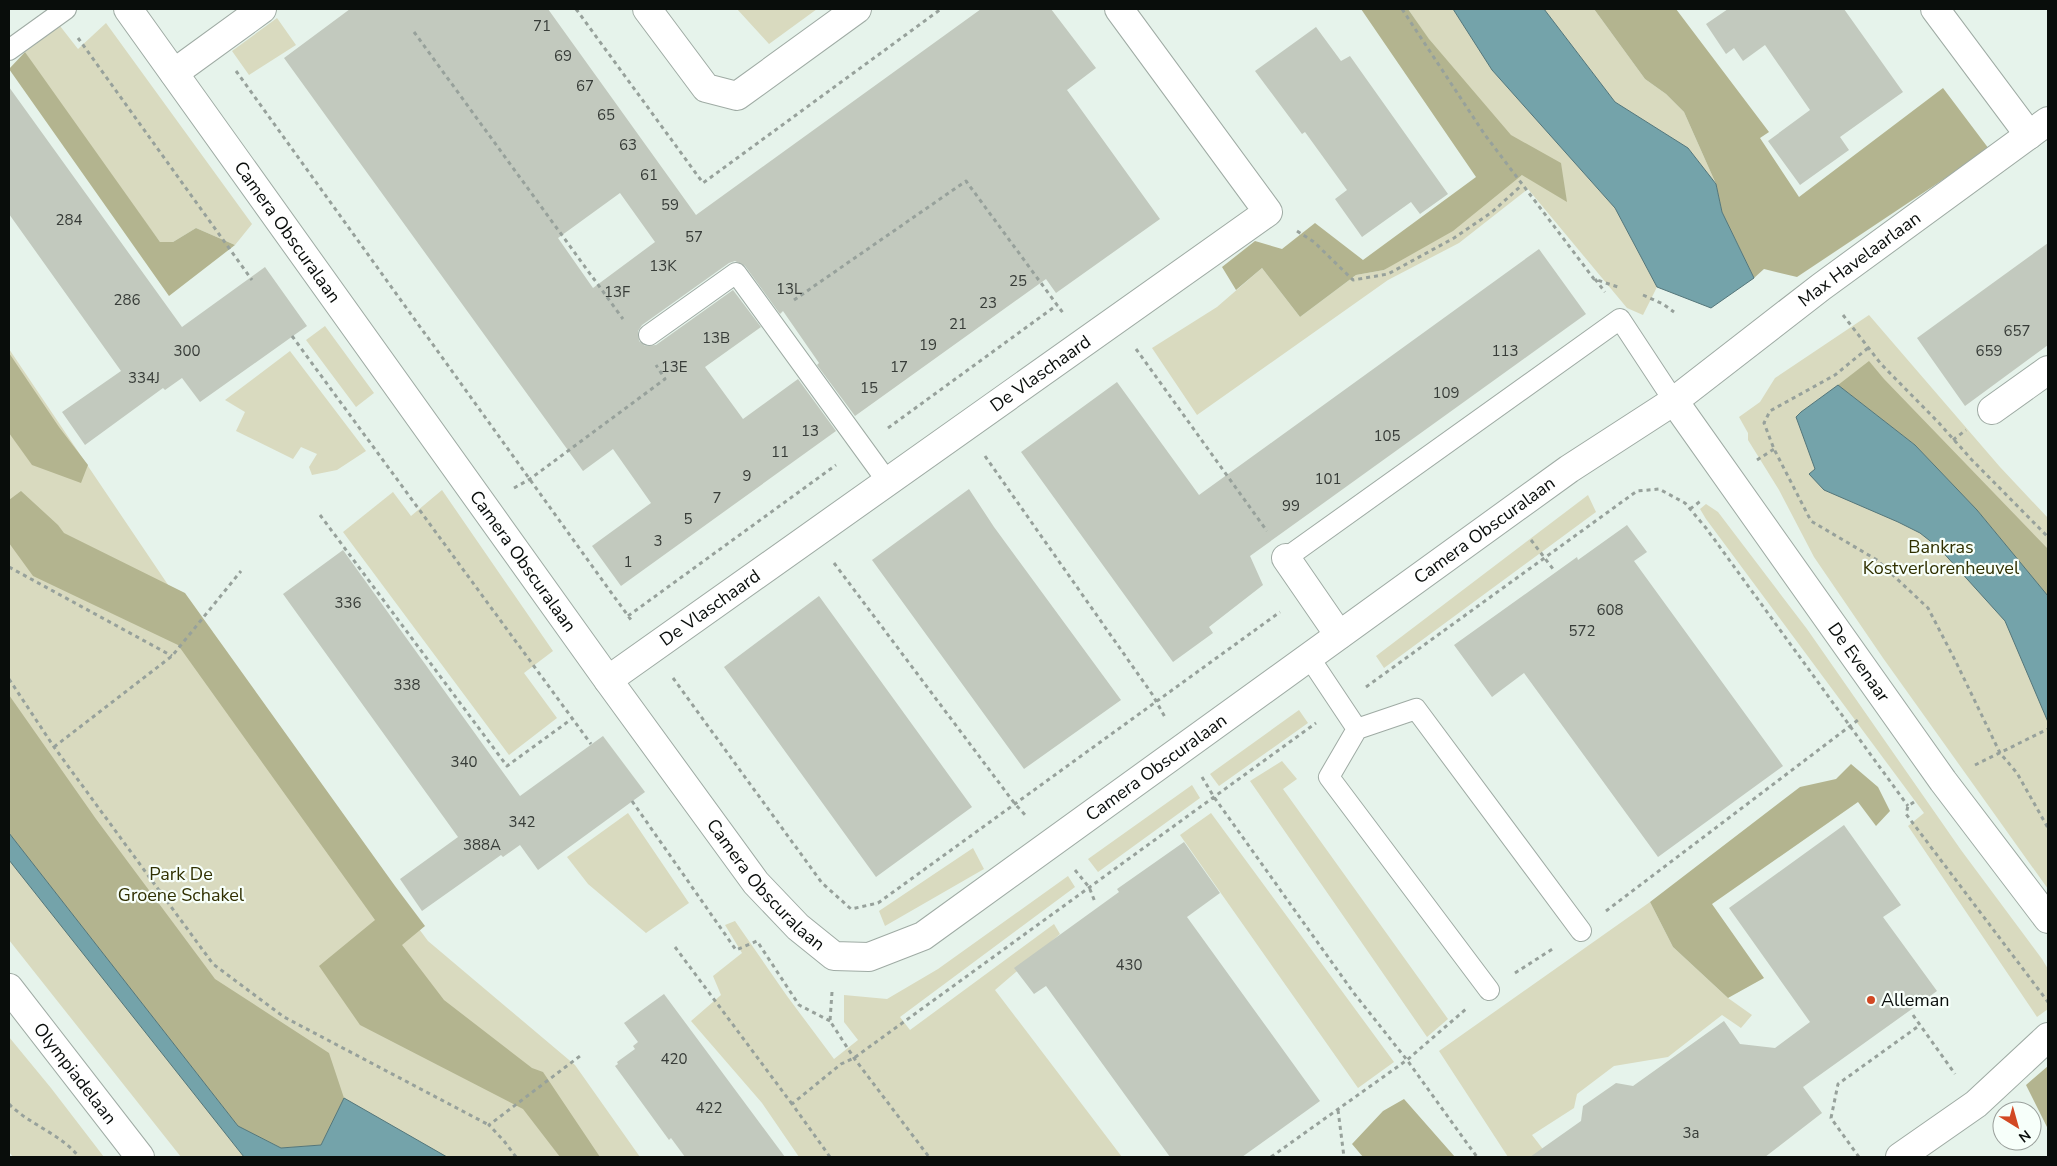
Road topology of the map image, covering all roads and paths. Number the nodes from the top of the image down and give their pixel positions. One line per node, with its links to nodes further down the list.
1 (128, 9): 12 (street, Camera Obscuralaan)
2 (262, 9): 10 (street)
3 (647, 9): 4 (street)
4 (856, 9)
5 (1119, 9): 15 (street)
6 (1402, 9): 14 (path)
7 (1935, 9): 13 (street)
8 (63, 11): 11 (lane); 16 (path)
9 (414, 32): 24 (path)
10 (215, 43): 12 (street); 31 (path)
11 (10, 47)
12 (174, 73): 33 (street, Camera Obscuralaan)
13 (2039, 128): 17 (street, Max Havelaarlaan)
14 (1522, 185): 15 (path); 18 (path)
15 (1268, 212): 22 (street, De Vlaschaard)
16 (252, 280)
17 (1821, 287): 26 (path); 28 (street, Max Havelaarlaan)
18 (1622, 288)
19 (1640, 294): 20 (path)
20 (1674, 312)
21 (768, 318): 24 (lane); 25 (path); 32 (lane)
22 (1115, 320): 25 (street, De Vlaschaard); 37 (path)
23 (292, 336): 48 (path)
24 (645, 340): 31 (path)
25 (1084, 342): 30 (street, De Vlaschaard)
26 (1868, 348): 36 (path); 57 (path)
27 (2048, 370): 29 (street)
28 (1674, 401): 37 (lane); 41 (street, Camera Obscuralaan); 60 (street, De Evenaar)
29 (1992, 410)
30 (965, 427): 32 (street, De Vlaschaard); 47 (path)
31 (530, 479): 33 (path); 42 (path)
32 (887, 481): 35 (street, De Vlaschaard)
33 (484, 506): 46 (street, Camera Obscuralaan)
34 (320, 515): 48 (path)
35 (813, 535): 42 (street, De Vlaschaard); 56 (path)
36 (2048, 537)
37 (1286, 558): 40 (street)
38 (9, 567): 43 (path)
39 (241, 571): 43 (path)
40 (1309, 592): 41 (street); 47 (path)
41 (1339, 635): 44 (street, Camera Obscuralaan)
42 (652, 648): 46 (street, De Vlaschaard); 56 (path)
43 (172, 656): 53 (path)
44 (1309, 657): 49 (lane); 54 (street, Camera Obscuralaan)
45 (9, 679): 53 (path)
46 (608, 680): 63 (street, Camera Obscuralaan)
47 (1156, 702): 54 (path); 56 (path)
48 (573, 718): 52 (path)
49 (1357, 729): 61 (lane); 65 (lane)
50 (2048, 729): 51 (path)
51 (2040, 734)
52 (591, 744)
53 (54, 746): 75 (path)
54 (1184, 747): 58 (street, Camera Obscuralaan); 81 (path)
55 (632, 801): 67 (path)
56 (1015, 804): 58 (path)
57 (2048, 828)
58 (1053, 842): 59 (path); 63 (street, Camera Obscuralaan)
59 (1095, 902)
60 (2048, 919)
61 (1581, 930)
62 (675, 947): 72 (path)
63 (834, 956): 67 (path)
64 (9, 988): 77 (street, Olympiadelaan)
65 (1488, 990)
66 (1913, 1015): 68 (path)
67 (830, 1021): 79 (path)
68 (1920, 1025): 73 (path); 82 (path)
69 (2048, 1037): 73 (street)
70 (580, 1056): 75 (path)
71 (9, 1104): 76 (path)
72 (792, 1104)
73 (1976, 1104): 83 (street)
74 (1338, 1110): 80 (path)
75 (489, 1125): 78 (path)
76 (79, 1157)
77 (140, 1157)
78 (516, 1157)
79 (929, 1157)
80 (1344, 1157)
81 (1477, 1157)
82 (1859, 1157)
83 (1900, 1157)

